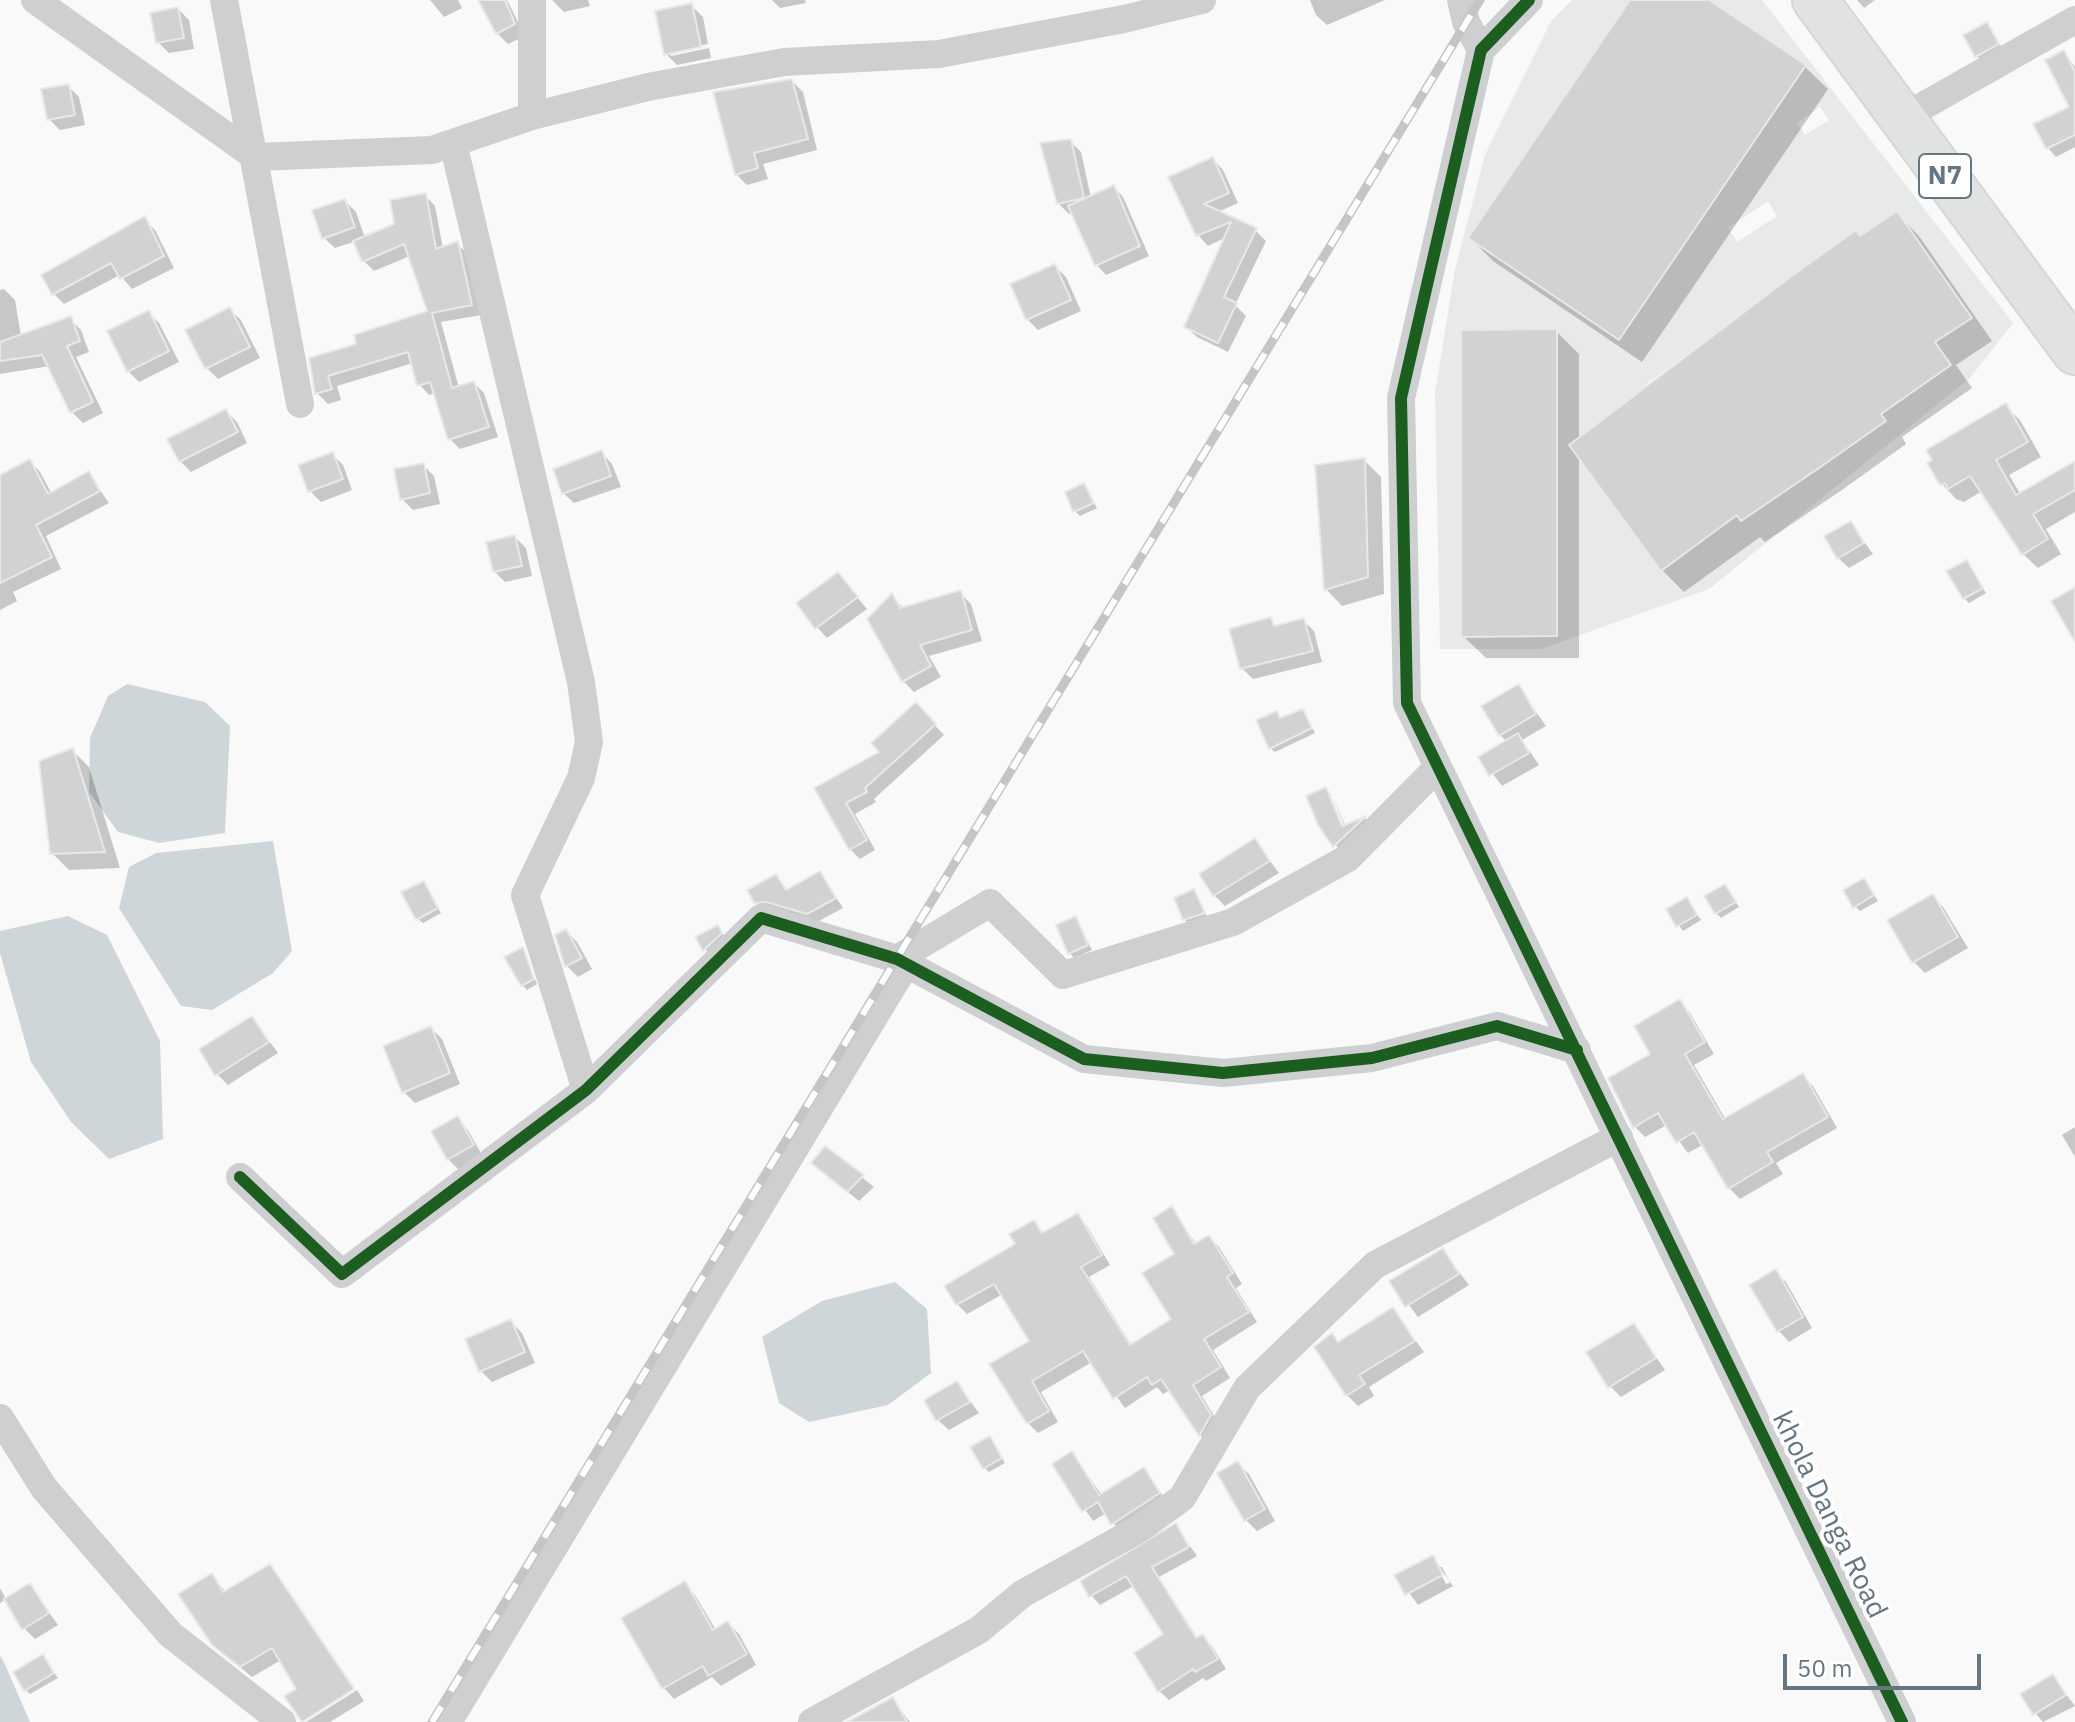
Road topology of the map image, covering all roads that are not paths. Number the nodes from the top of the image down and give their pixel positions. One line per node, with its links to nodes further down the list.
1 (35, 0): 13 (street)
2 (224, 0): 13 (street)
3 (532, 0): 10 (street)
4 (1202, 0): 10 (street)
5 (1461, 0): 9 (street)
6 (1529, 0): 9 (street)
7 (1815, 0): 11 (highway, N7)
8 (2075, 20): 11 (street)
9 (1481, 50): 16 (street, khola Danga Road)
10 (532, 116): 12 (street)
11 (1902, 118): 14 (highway, N7)
12 (453, 143): 13 (street); 19 (street)
13 (256, 157): 15 (street)
14 (2075, 352)
15 (300, 404)
16 (1438, 767): 17 (street); 18 (street, khola Danga Road)
17 (901, 962): 18 (street); 19 (street); 24 (street)
18 (1577, 1050): 20 (street, khola Danga Road)
19 (586, 1090): 21 (street)
20 (1619, 1137): 25 (street); 26 (street, khola Danga Road)
21 (240, 1177)
22 (0, 1418): 23 (street)
23 (282, 1722)
24 (448, 1722)
25 (812, 1722)
26 (1902, 1722)

